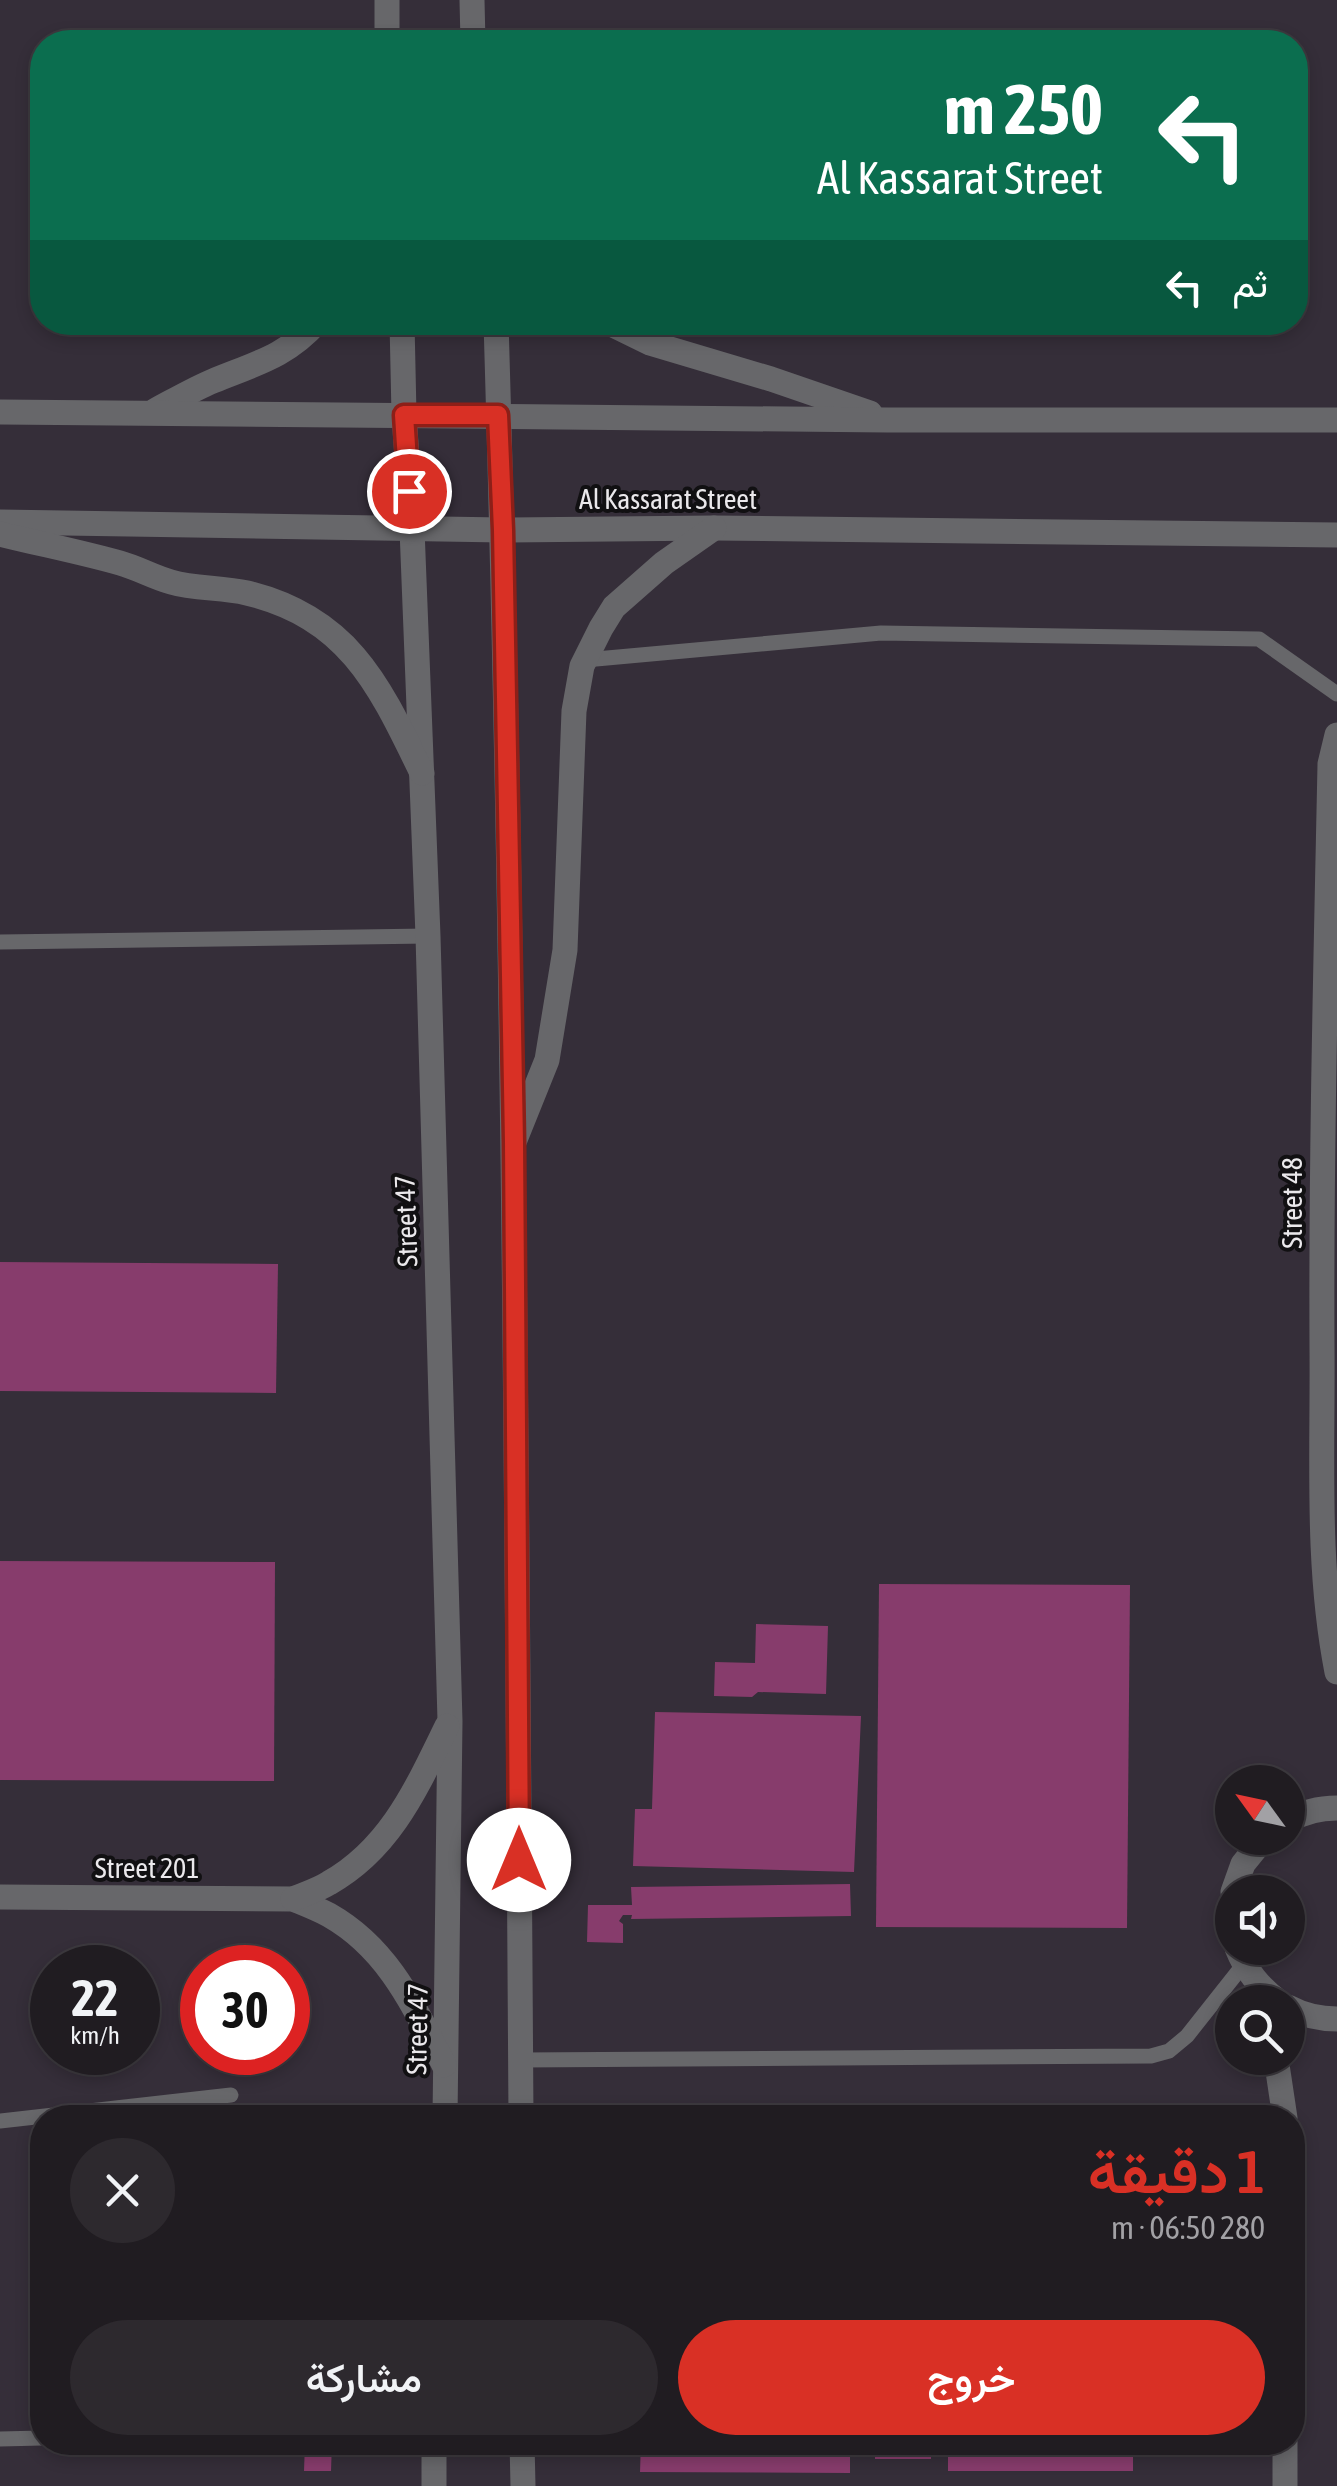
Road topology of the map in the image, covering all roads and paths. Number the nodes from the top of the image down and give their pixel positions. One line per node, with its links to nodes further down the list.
1 (387, 0): 3 (street)
2 (472, 0): 4 (street)
3 (387, 30)
4 (473, 30)
5 (306, 335): 10 (street)
6 (402, 335): 11 (street, Street 47)
7 (496, 335): 12 (street)
8 (635, 335): 13 (street)
9 (0, 412): 10 (street)
10 (152, 413): 11 (street)
11 (404, 415): 12 (street); 17 (street, Street 47)
12 (498, 415): 13 (street); 18 (street)
13 (888, 420): 14 (street)
14 (1337, 420)
15 (0, 522): 17 (street, Al Kassarat Street)
16 (714, 528): 18 (street, Al Kassarat Street); 20 (street, Al Kassarat Street); 21 (street)
17 (412, 529): 18 (street, Al Kassarat Street); 24 (street, Street 47)
18 (503, 530): 27 (street)
19 (0, 534): 24 (street)
20 (1337, 535)
21 (585, 660): 22 (lane); 27 (street)
22 (1337, 694)
23 (1337, 734): 28 (street, Street 48)
24 (422, 773): 25 (street, Street 47)
25 (428, 936): 26 (lane); 29 (street, Street 47)
26 (0, 942)
27 (514, 1142): 37 (street)
28 (1337, 1672)
29 (450, 1721): 33 (street, Street 201); 38 (street, Street 47)
30 (1337, 1808): 31 (street)
31 (1305, 1813)
32 (0, 1898): 33 (street, Street 201)
33 (293, 1899): 38 (street, Street 201)
34 (1250, 1974): 37 (lane)
35 (1305, 2014): 36 (street)
36 (1337, 2019)
37 (520, 2060): 43 (street)
38 (446, 2070): 42 (street, Street 47)
39 (1279, 2075): 44 (street)
40 (231, 2094): 41 (lane)
41 (137, 2105)
42 (445, 2105)
43 (520, 2105)
44 (1283, 2105)
45 (30, 2117): 46 (lane)
46 (0, 2121)
47 (30, 2438): 48 (lane)
48 (0, 2439)
49 (434, 2455): 52 (street)
50 (522, 2455): 53 (street)
51 (1285, 2455): 54 (street)
52 (434, 2486)
53 (522, 2486)
54 (1285, 2486)

